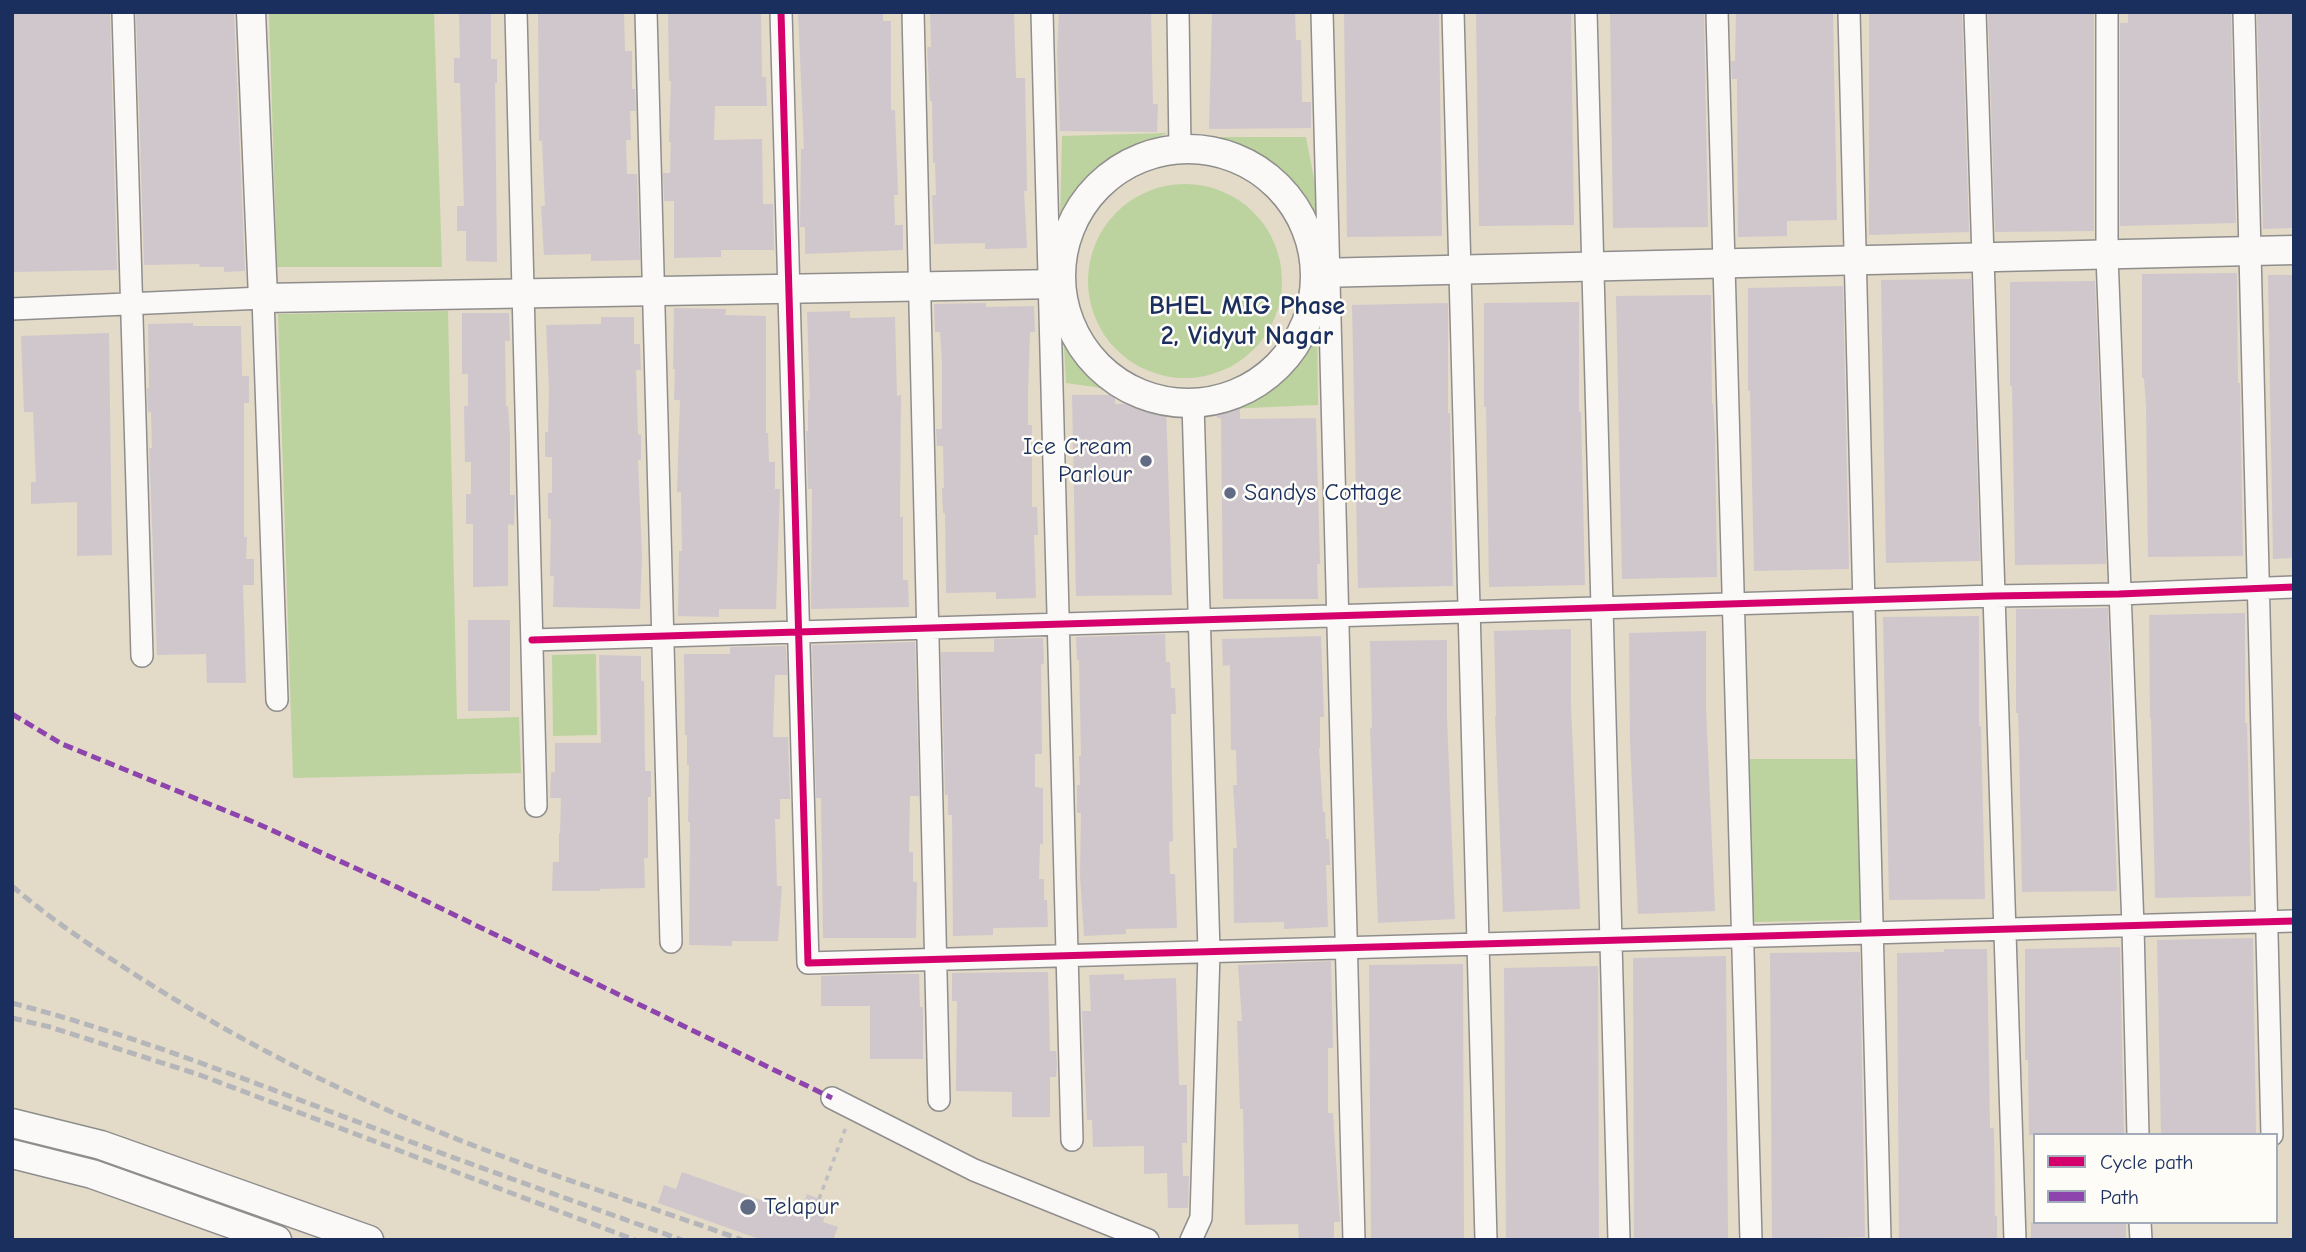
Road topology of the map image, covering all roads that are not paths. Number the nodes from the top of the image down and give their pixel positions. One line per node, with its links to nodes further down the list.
1 (123, 12): 33 (street)
2 (251, 12): 32 (street)
3 (516, 12): 31 (street)
4 (646, 12): 30 (street)
5 (781, 12): 29 (street)
6 (913, 12): 28 (street)
7 (1042, 12): 27 (street)
8 (1178, 12): 17 (street)
9 (1322, 12): 26 (street)
10 (1453, 12): 25 (street)
11 (1586, 12): 24 (street)
12 (1717, 12): 23 (street)
13 (1849, 12): 22 (street)
14 (1975, 12): 21 (street)
15 (2107, 12): 20 (street)
16 (2244, 12): 19 (street)
17 (1181, 149): 26 (street); 27 (street)
18 (2294, 250): 19 (street)
19 (2250, 251): 20 (street); 37 (street)
20 (2107, 256): 21 (street); 38 (street)
21 (1983, 257): 22 (street); 39 (street)
22 (1855, 260): 23 (street); 40 (street)
23 (1724, 263): 24 (street); 41 (street)
24 (1592, 266): 25 (street); 42 (street)
25 (1460, 269): 26 (street); 43 (street)
26 (1323, 273): 35 (street); 44 (street)
27 (1054, 284): 28 (street); 35 (street); 46 (street)
28 (919, 286): 29 (street); 47 (street)
29 (789, 288): 30 (street); 48 (street)
30 (654, 291): 31 (street); 49 (street)
31 (523, 293): 32 (street); 50 (street)
32 (263, 298): 33 (street); 52 (street)
33 (132, 303): 34 (street); 51 (street)
34 (12, 309)
35 (1193, 403): 45 (street)
36 (2294, 587): 37 (street)
37 (2259, 588): 38 (street); 55 (street)
38 (2119, 594): 39 (street); 56 (street)
39 (1994, 596): 40 (street); 57 (street)
40 (1864, 600): 41 (street); 58 (street)
41 (1733, 604): 42 (street); 59 (street)
42 (1602, 608): 43 (street); 60 (street)
43 (1469, 612): 44 (street); 62 (street)
44 (1338, 616): 45 (street); 63 (street)
45 (1199, 620): 46 (street); 64 (street)
46 (1058, 624): 47 (street); 65 (street)
47 (928, 628): 48 (street); 66 (street)
48 (799, 632): 49 (street); 66 (street)
49 (663, 636): 50 (street); 61 (street)
50 (532, 640): 53 (street)
51 (142, 656)
52 (277, 701)
53 (536, 806)
54 (2294, 921): 55 (street)
55 (2267, 922): 56 (street); 71 (street)
56 (2133, 926): 57 (street); 70 (street)
57 (2005, 929): 58 (street); 83 (street)
58 (1872, 933): 59 (street); 82 (street)
59 (1742, 937): 60 (street); 81 (street)
60 (1611, 940): 62 (street); 80 (street)
61 (671, 942)
62 (1479, 944): 63 (street); 79 (street)
63 (1346, 948): 64 (street); 78 (street)
64 (1209, 952): 65 (street); 77 (street)
65 (1067, 956): 66 (street); 72 (street)
66 (936, 959): 68 (street)
67 (832, 1098): 76 (street)
68 (939, 1100)
69 (12, 1123): 75 (street)
70 (2138, 1133)
71 (2272, 1133)
72 (1072, 1140)
73 (12, 1154): 74 (street)
74 (277, 1240)
75 (369, 1240)
76 (1148, 1240)
77 (1191, 1240)
78 (1354, 1240)
79 (1486, 1240)
80 (1619, 1240)
81 (1751, 1240)
82 (1880, 1240)
83 (2015, 1240)

